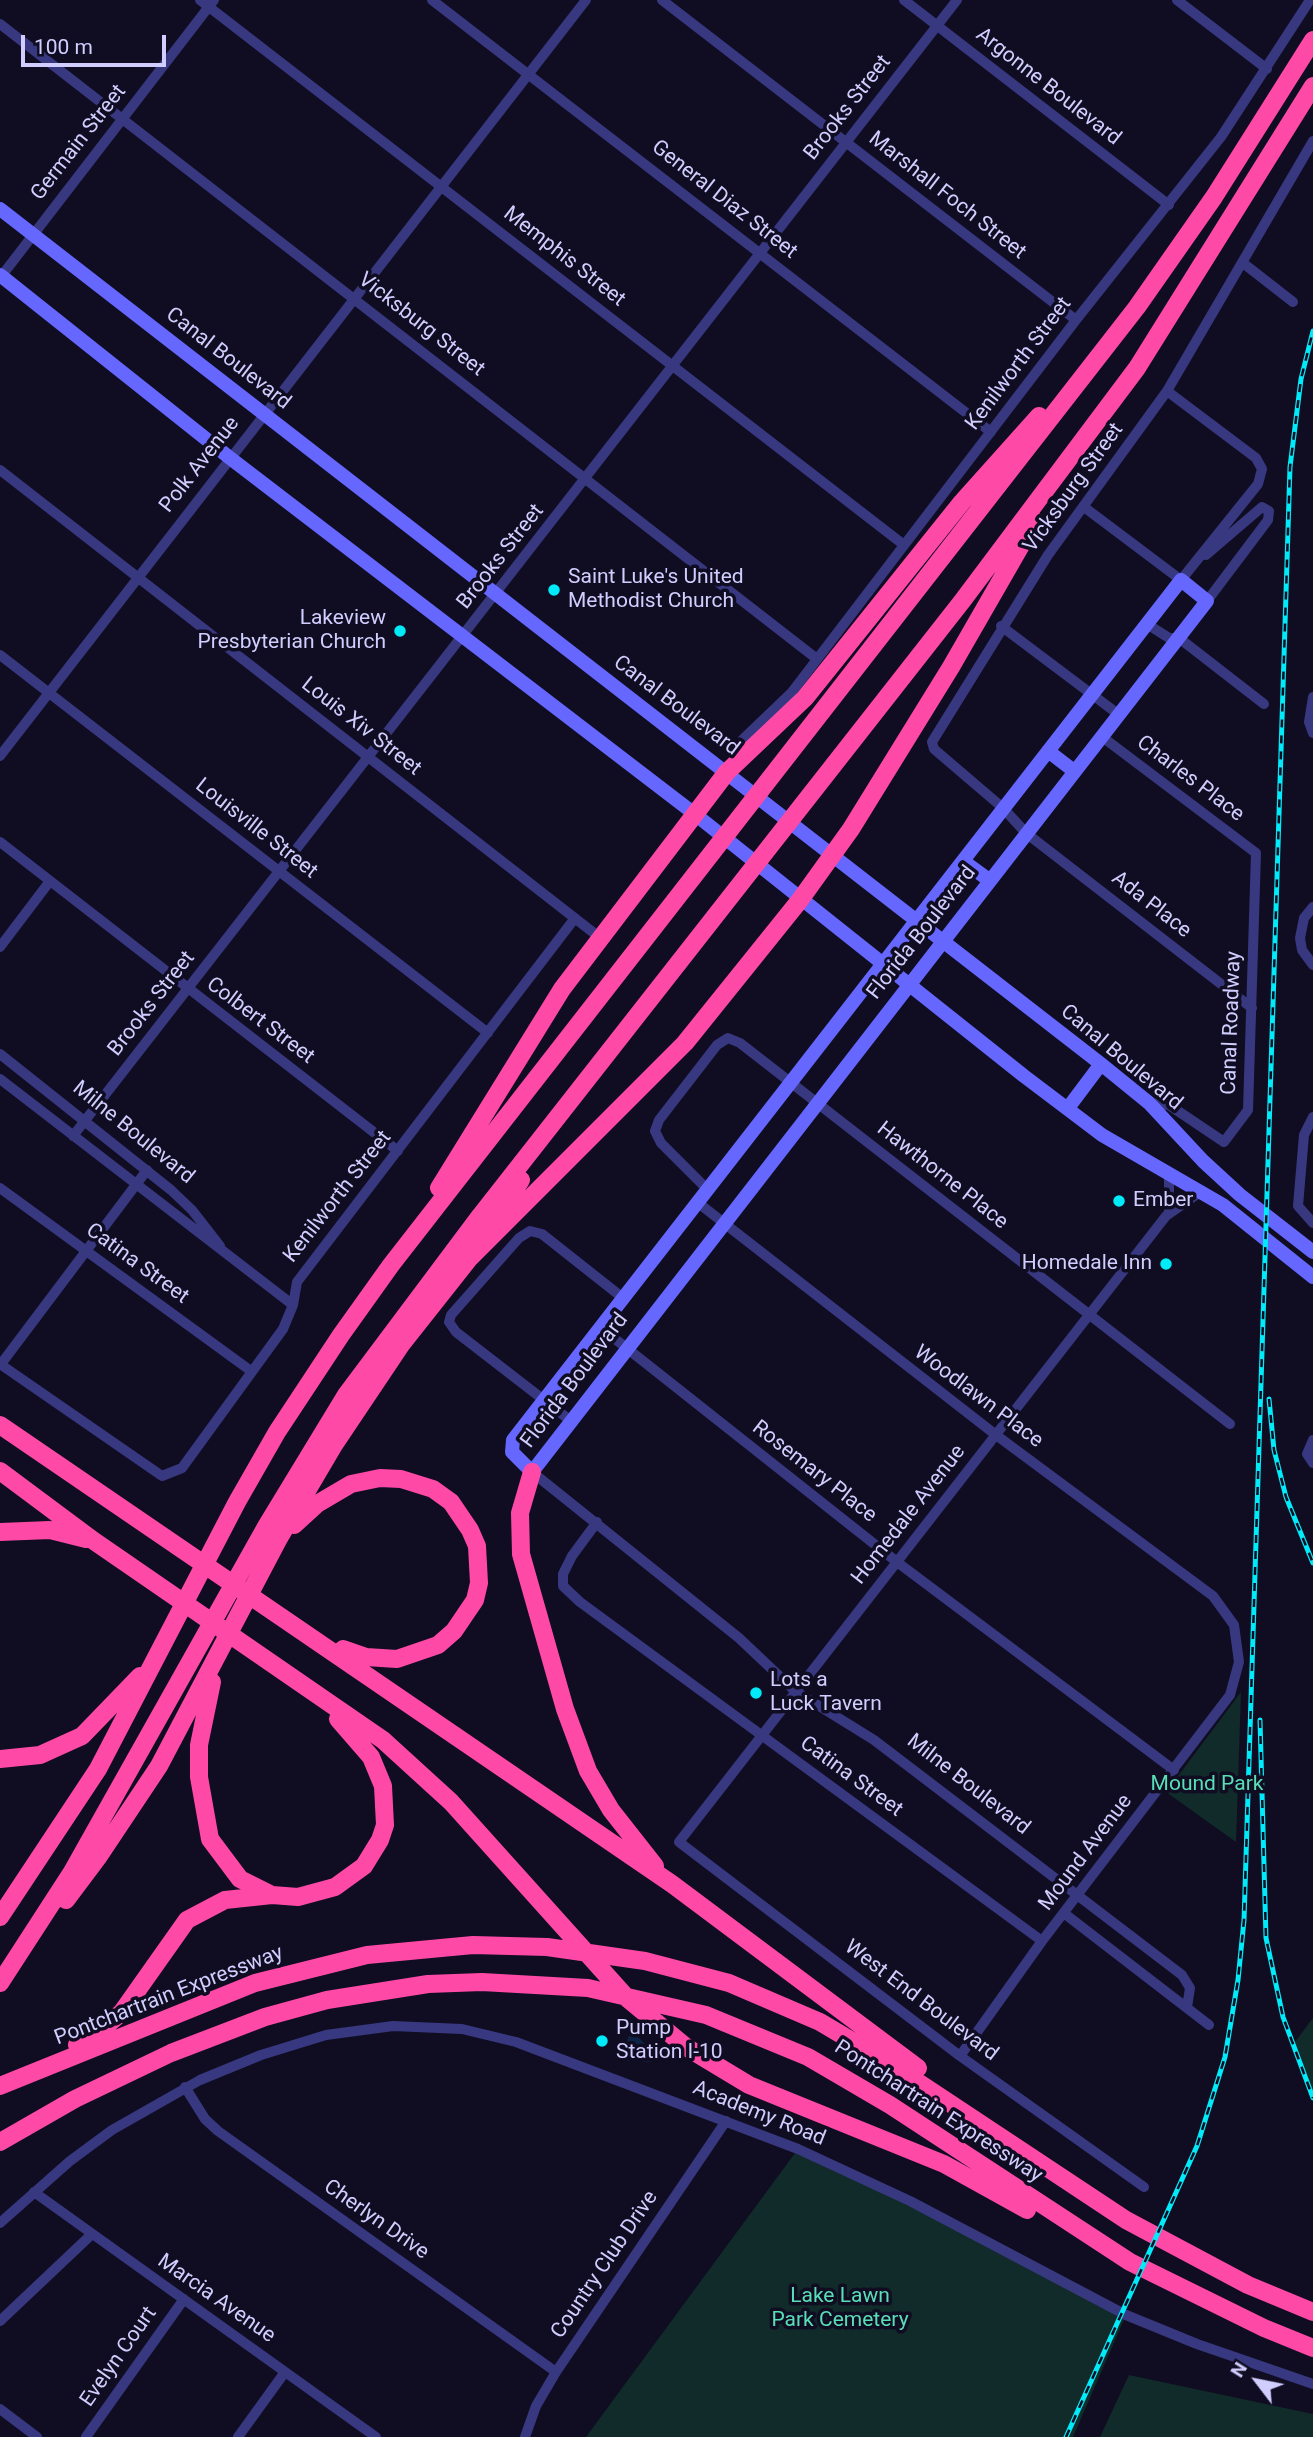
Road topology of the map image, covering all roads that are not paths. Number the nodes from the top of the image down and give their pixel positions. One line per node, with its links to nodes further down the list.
1 (432, 0): 13 (street, General Diaz Street)
2 (586, 0): 13 (street, Polk Avenue)
3 (662, 0): 17 (street, Marshall Foch Street)
4 (904, 0): 10 (street, Argonne Boulevard)
5 (957, 0): 10 (street, Brooks Street)
6 (1177, 0): 12 (street)
7 (1310, 0): 12 (street, Kenilworth Street)
8 (208, 2): 15 (street, Germain Street); 18 (street, Memphis Street)
9 (0, 24): 15 (street, Vicksburg Street)
10 (937, 25): 17 (street, Brooks Street); 19 (street, Argonne Boulevard)
11 (1313, 40): 28 (highway)
12 (1267, 69): 19 (street, Kenilworth Street)
13 (528, 74): 18 (street, Polk Avenue); 22 (street, General Diaz Street)
14 (1313, 86): 30 (highway)
15 (122, 118): 21 (street, Germain Street); 25 (street, Vicksburg Street)
16 (1313, 141): 23 (street, Vicksburg Street)
17 (846, 142): 22 (street, Brooks Street); 27 (street, Marshall Foch Street)
18 (441, 186): 25 (street, Polk Avenue); 29 (street, Memphis Street)
19 (1168, 205): 27 (street, Kenilworth Street)
20 (0, 209): 21 (main road, Canal Boulevard)
21 (33, 234): 24 (street, Germain Street); 32 (main road, Canal Boulevard)
22 (760, 254): 29 (street, Brooks Street); 33 (street, General Diaz Street)
23 (1242, 263): 26 (street); 31 (street, Vicksburg Street)
24 (0, 276): 34 (main road)
25 (354, 298): 32 (street, Polk Avenue); 36 (street, Vicksburg Street)
26 (1293, 302)
27 (1076, 320): 33 (street, Kenilworth Street)
28 (1108, 344): 61 (highway); 111 (highway)
29 (672, 365): 36 (street, Brooks Street); 38 (street, Memphis Street)
30 (1137, 368): 67 (highway); 89 (highway)
31 (1167, 391): 37 (street, Vicksburg Street); 40 (street, Florida Boulevard)
32 (265, 413): 34 (street, Polk Avenue); 41 (main road, Canal Boulevard)
33 (991, 432): 38 (street, Kenilworth Street)
34 (230, 458): 39 (street, Polk Avenue); 45 (main road)
35 (0, 470): 39 (street, Louis Xiv Street)
36 (586, 478): 41 (street, Brooks Street); 48 (street, Vicksburg Street)
37 (1084, 507): 40 (street); 44 (street, Vicksburg Street)
38 (904, 545): 48 (street, Kenilworth Street)
39 (138, 577): 49 (street, Polk Avenue); 59 (street, Louis Xiv Street)
40 (1181, 580): 42 (main road); 42 (street, Florida Boulevard); 43 (main road, Florida Boulevard)
41 (496, 595): 45 (street, Brooks Street); 61 (main road, Canal Boulevard)
42 (1207, 601): 46 (main road, Florida Boulevard)
43 (1147, 624): 46 (street); 50 (main road, Florida Boulevard)
44 (1001, 626): 50 (street); 62 (street, Vicksburg Street)
45 (463, 638): 59 (street, Brooks Street); 63 (main road)
46 (1179, 638): 52 (street); 53 (main road, Florida Boulevard)
47 (0, 655): 49 (street, Louisville Street)
48 (817, 659): 56 (street, Kenilworth Street)
49 (48, 693): 58 (street, Polk Avenue); 69 (street, Louisville Street)
50 (1094, 693): 53 (street); 57 (main road, Florida Boulevard)
51 (1313, 698): 54 (street)
52 (1264, 704)
53 (1118, 714): 55 (main road, Florida Boulevard)
54 (1313, 733)
55 (1101, 736): 60 (main road, Florida Boulevard); 66 (street, Charles Place)
56 (743, 739)
57 (1048, 751): 60 (main road); 62 (main road, Florida Boulevard)
58 (0, 756)
59 (369, 757): 69 (street, Brooks Street); 74 (street, Louis Xiv Street)
60 (1074, 771): 64 (main road, Florida Boulevard)
61 (727, 772): 63 (highway); 67 (main road, Canal Boulevard)
62 (1003, 808): 64 (street, Vicksburg Street); 68 (main road, Florida Boulevard)
63 (695, 815): 72 (main road); 76 (highway)
64 (1026, 833): 70 (main road, Florida Boulevard); 83 (street, Ada Place)
65 (0, 842): 71 (street, Colbert Street)
66 (1256, 853): 83 (street, Canal Roadway)
67 (834, 854): 72 (highway); 75 (main road, Canal Boulevard)
68 (963, 861): 70 (main road); 75 (main road, Florida Boulevard)
69 (280, 872): 82 (street, Brooks Street); 84 (street, Louisville Street)
70 (989, 880): 77 (main road, Florida Boulevard)
71 (50, 881): 78 (street); 82 (street, Colbert Street)
72 (800, 900): 79 (main road); 110 (highway)
73 (1313, 907): 80 (street)
74 (575, 918): 76 (street, Louis Xiv Street); 84 (street, Kenilworth Street)
75 (918, 921): 77 (main road, Canal Boulevard); 79 (main road, Florida Boulevard)
76 (599, 937): 111 (highway)
77 (943, 940): 81 (main road, Florida Boulevard); 86 (main road, Canal Boulevard)
78 (0, 947)
79 (882, 964): 81 (main road); 88 (main road, Florida Boulevard)
80 (1313, 965)
81 (909, 986): 90 (main road, Florida Boulevard); 92 (main road)
82 (187, 989): 94 (street, Brooks Street); 96 (street, Colbert Street)
83 (1252, 1008): 91 (street, Canal Roadway)
84 (488, 1033): 96 (street, Kenilworth Street)
85 (0, 1054): 94 (street, Milne Boulevard)
86 (1101, 1064): 91 (main road, Canal Boulevard); 92 (main road)
87 (0, 1079): 95 (street, Milne Boulevard)
88 (790, 1082): 90 (street, Hawthorne Place); 101 (main road, Florida Boulevard); 101 (street, Hawthorne Place)
89 (581, 1089): 110 (highway); 151 (highway)
90 (817, 1103): 106 (main road, Florida Boulevard); 115 (street, Hawthorne Place)
91 (1149, 1103): 108 (main road, Canal Boulevard)
92 (1068, 1108): 98 (main road)
93 (1313, 1117): 105 (street)
94 (85, 1121): 95 (street, Brooks Street); 97 (street, Milne Boulevard)
95 (74, 1136): 99 (street, Milne Boulevard)
96 (398, 1151): 114 (street, Kenilworth Street)
97 (148, 1170): 99 (street); 109 (street, Milne Boulevard)
98 (1169, 1175): 102 (main road); 104 (street)
99 (137, 1184): 107 (street); 109 (street, Milne Boulevard)
100 (0, 1188): 107 (street, Catina Street)
101 (707, 1189): 103 (main road, Florida Boulevard)
102 (1199, 1193): 104 (street, Homedale Avenue); 112 (main road)
103 (697, 1202): 106 (street, Woodlawn Place); 113 (main road, Florida Boulevard)
104 (1169, 1212): 115 (street, Homedale Avenue)
105 (1313, 1223)
106 (723, 1224): 117 (main road, Florida Boulevard); 124 (street, Woodlawn Place)
107 (86, 1250): 118 (street); 119 (street, Catina Street)
108 (1313, 1252)
109 (228, 1256): 114 (street, Milne Boulevard)
110 (469, 1259): 132 (highway)
111 (391, 1265): 138 (highway)
112 (1313, 1277)
113 (623, 1298): 116 (main road, Florida Boulevard); 120 (street)
114 (293, 1306): 119 (street, Kenilworth Street)
115 (1089, 1315): 122 (street, Hawthorne Place); 124 (street, Homedale Avenue)
116 (600, 1327): 117 (street, Rosemary Place); 120 (main road, Florida Boulevard)
117 (626, 1348): 121 (main road, Florida Boulevard); 134 (street, Rosemary Place)
118 (0, 1364): 119 (street, Kenilworth Street)
119 (251, 1371)
120 (543, 1400): 121 (street); 126 (main road, Florida Boulevard)
121 (571, 1421): 129 (main road, Florida Boulevard)
122 (1230, 1424)
123 (0, 1425): 137 (highway)
124 (996, 1435): 134 (street, Homedale Avenue); 135 (street, Woodlawn Place)
125 (1313, 1440): 127 (street)
126 (510, 1446): 129 (main road, Milne Boulevard)
127 (1313, 1463)
128 (0, 1471): 133 (highway)
129 (533, 1472): 130 (street, Milne Boulevard); 145 (highway)
130 (597, 1522): 140 (street, Milne Boulevard); 141 (street, Catina Street)
131 (0, 1532): 133 (highway)
132 (278, 1540): 136 (highway); 137 (highway)
133 (94, 1541): 139 (highway)
134 (897, 1562): 140 (street, Homedale Avenue); 143 (street, Rosemary Place)
135 (1213, 1596): 143 (street, Mound Avenue)
136 (225, 1642): 146 (highway); 151 (highway)
137 (321, 1642): 145 (highway)
138 (164, 1646): 142 (highway); 149 (highway)
139 (306, 1688): 146 (highway); 163 (highway)
140 (795, 1690): 141 (street, Homedale Avenue); 147 (street, Milne Boulevard)
141 (761, 1736): 144 (street, Homedale Avenue); 150 (street, Catina Street)
142 (0, 1759)
143 (1174, 1770): 147 (street, Mound Avenue)
144 (679, 1842): 154 (street, West End Boulevard)
145 (671, 1884): 159 (highway)
146 (272, 1895): 155 (highway)
147 (1078, 1897): 148 (street, Mound Avenue); 152 (street, Milne Boulevard)
148 (1065, 1914): 150 (street, Mound Avenue); 152 (street)
149 (0, 1917)
150 (1042, 1941): 154 (street, Mound Avenue)
151 (0, 1984)
152 (1187, 2007): 153 (street)
153 (1209, 2025)
154 (960, 2056): 160 (street, West End Boulevard)
155 (3, 2085): 159 (highway, Pontchartrain Expressway)
156 (186, 2087): 157 (street, Academy Road); 161 (street, Academy Road); 170 (street, Cherlyn Drive)
157 (726, 2121): 170 (street, Country Club Drive); 171 (street, Academy Road)
158 (0, 2142): 163 (highway, Pontchartrain Expressway)
159 (1069, 2182): 166 (highway, Pontchartrain Expressway)
160 (1144, 2187)
161 (34, 2192): 162 (street, Academy Road); 164 (street, Marcia Avenue)
162 (0, 2223)
163 (1082, 2233): 168 (highway, Pontchartrain Expressway)
164 (92, 2234): 165 (street, Marcia Avenue); 167 (street)
165 (184, 2300): 169 (street, Marcia Avenue); 174 (street, Evelyn Court)
166 (1313, 2312)
167 (0, 2321)
168 (1313, 2348)
169 (285, 2372): 175 (street); 176 (street, Marcia Avenue)
170 (556, 2372): 177 (street, Country Club Drive)
171 (1313, 2384)
172 (0, 2409): 173 (street)
173 (37, 2437)
174 (86, 2437)
175 (238, 2437)
176 (376, 2437)
177 (525, 2437)

